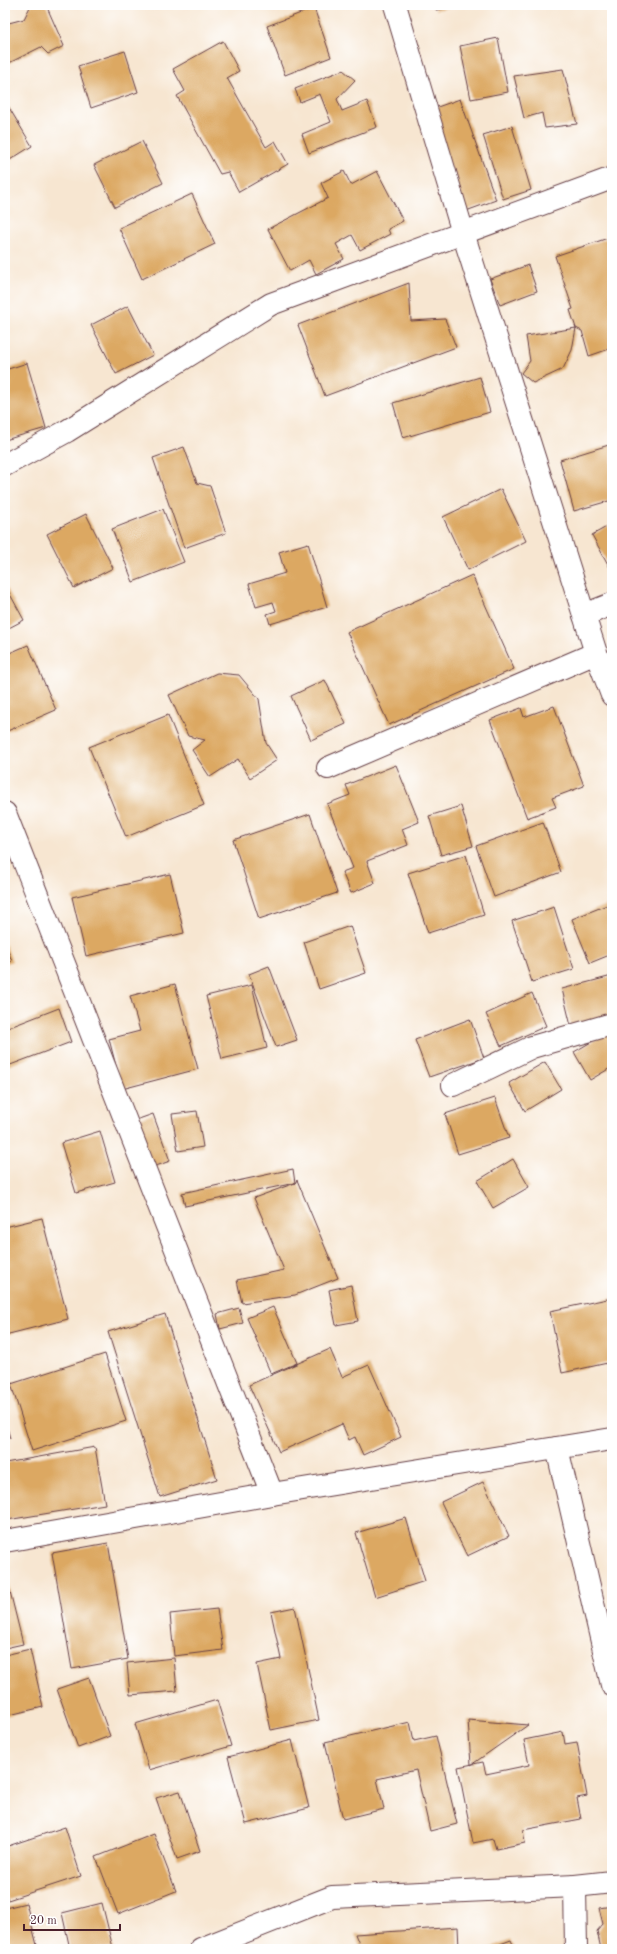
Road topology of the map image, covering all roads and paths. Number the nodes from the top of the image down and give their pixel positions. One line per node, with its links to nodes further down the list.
1 (395, 5): 3 (street)
2 (612, 178): 3 (street)
3 (463, 234): 4 (street); 6 (street)
4 (5, 465)
5 (612, 604): 6 (street)
6 (584, 615): 7 (street)
7 (596, 653): 8 (street); 9 (street)
8 (612, 695)
9 (328, 768)
10 (5, 813): 15 (street)
11 (612, 1024): 12 (street)
12 (454, 1085)
13 (612, 1439): 14 (street)
14 (557, 1448): 15 (street); 17 (street)
15 (272, 1494): 16 (street)
16 (5, 1541)
17 (612, 1685)
18 (612, 1882): 19 (street)
19 (575, 1886): 20 (street); 21 (street)
20 (201, 1949)
21 (576, 1949)

